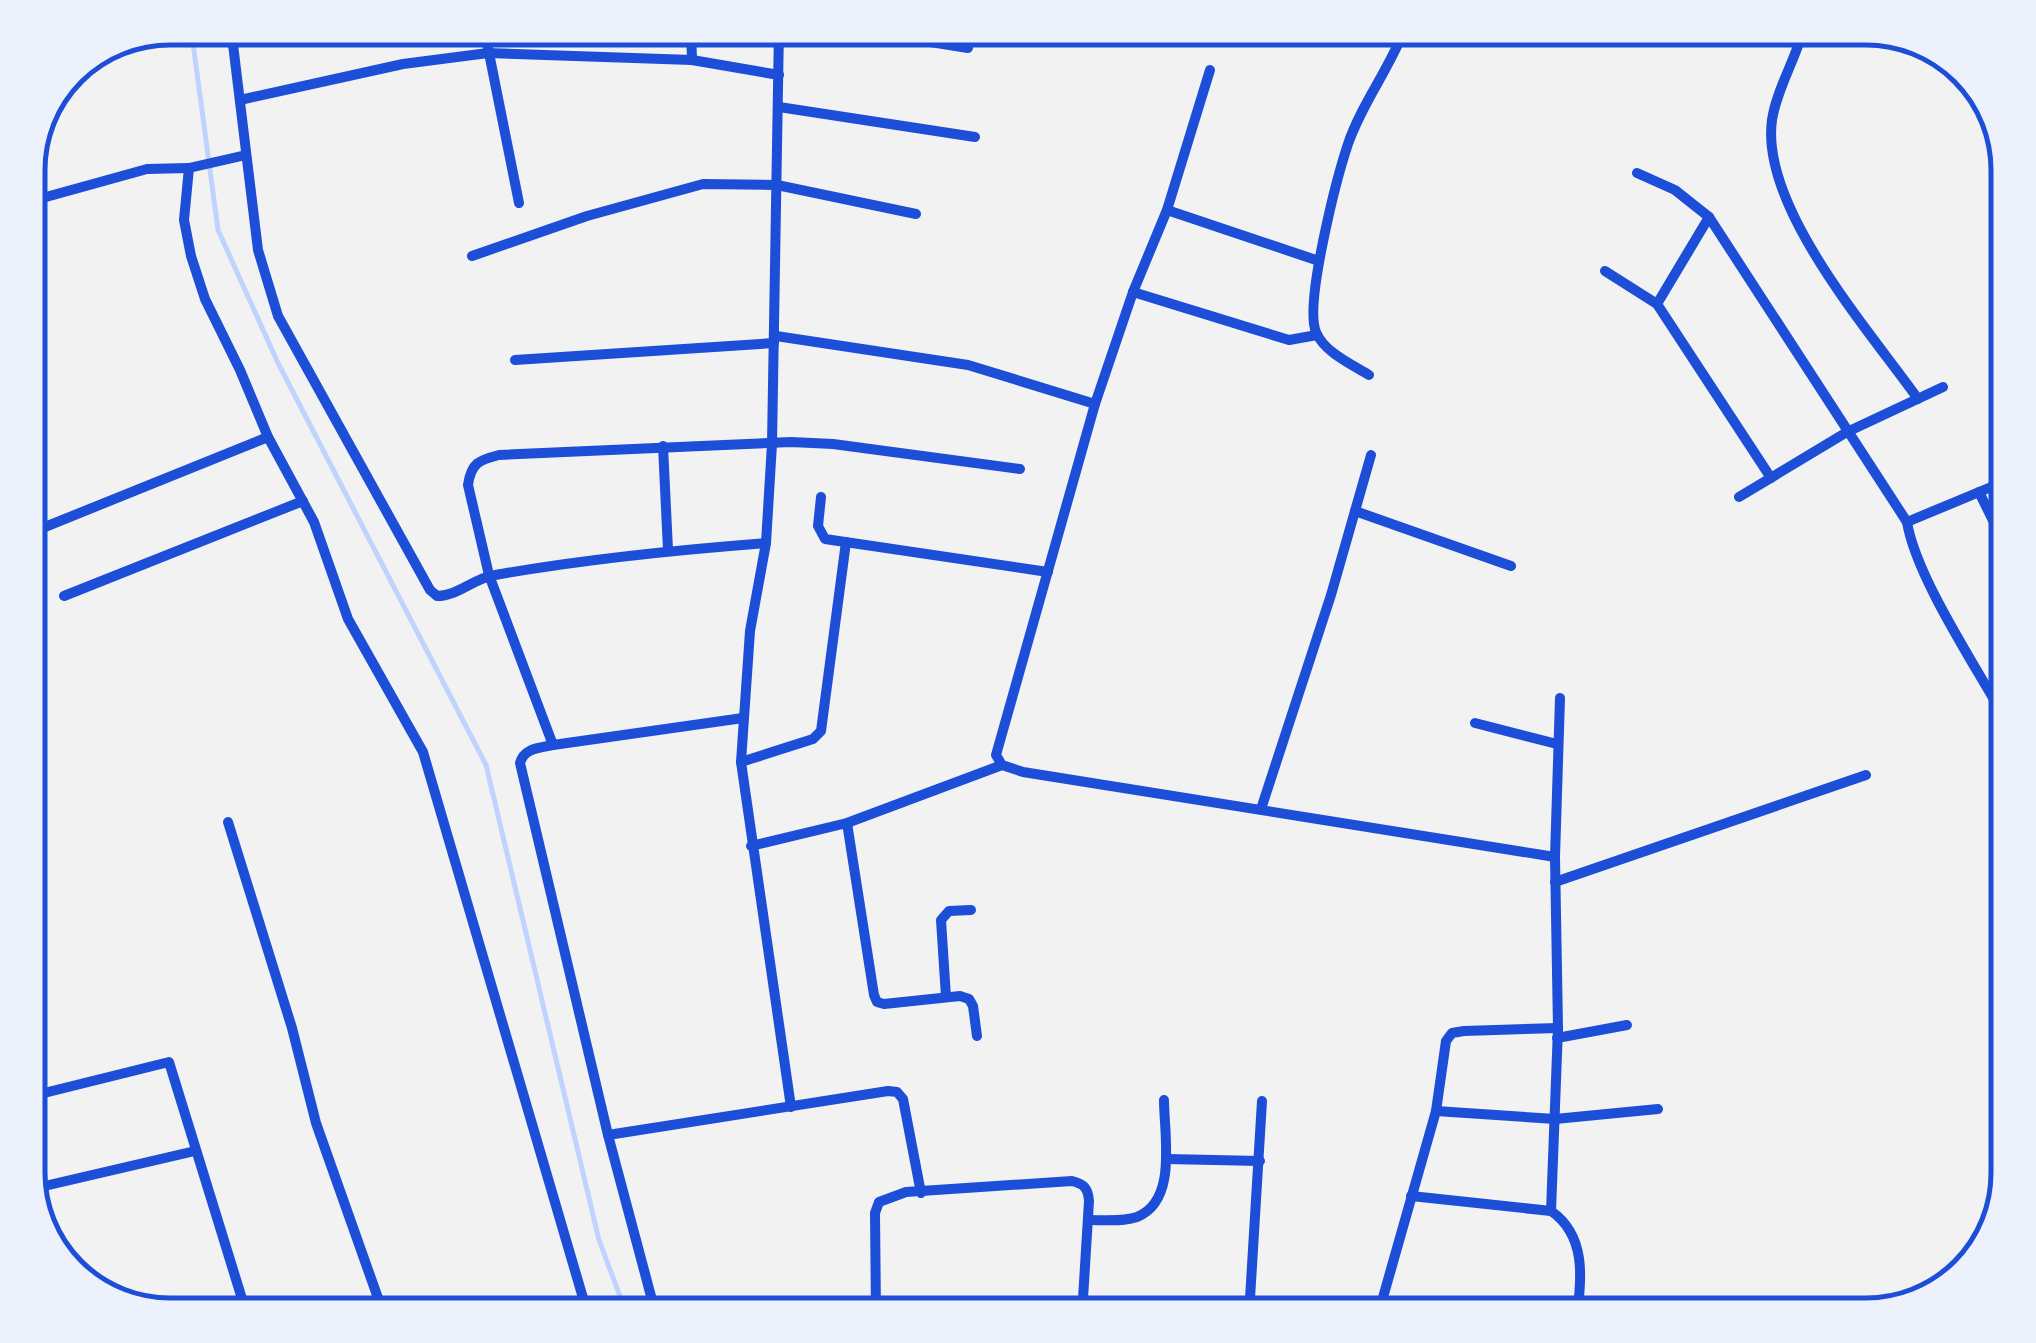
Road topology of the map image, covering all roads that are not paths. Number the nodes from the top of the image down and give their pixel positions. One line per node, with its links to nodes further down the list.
1 (232, 45): 13 (street)
2 (487, 45): 9 (street)
3 (692, 45): 10 (street)
4 (779, 45): 12 (street)
5 (949, 45): 8 (street)
6 (1398, 45): 26 (street)
7 (1798, 45): 35 (street)
8 (968, 48)
9 (488, 54): 10 (street); 13 (street); 21 (street)
10 (692, 60): 12 (street)
11 (1210, 70): 22 (street)
12 (779, 74): 14 (street)
13 (240, 100): 16 (street)
14 (779, 106): 15 (street); 19 (street)
15 (975, 137)
16 (246, 155): 17 (street); 58 (street)
17 (189, 168): 20 (street); 38 (street)
18 (1637, 173): 24 (street)
19 (776, 186): 23 (street); 25 (street); 31 (street)
20 (45, 197)
21 (519, 203)
22 (1167, 210): 26 (street); 28 (street)
23 (916, 214)
24 (1709, 217): 29 (street); 37 (street)
25 (472, 256)
26 (1319, 262): 30 (street)
27 (1605, 271): 29 (street)
28 (1133, 292): 30 (street); 36 (street)
29 (1657, 304): 43 (street)
30 (1317, 336): 33 (street)
31 (775, 340): 32 (street); 36 (street); 39 (street)
32 (515, 360)
33 (1368, 375)
34 (1944, 387): 35 (street)
35 (1918, 399): 37 (street)
36 (1094, 404): 57 (street)
37 (1846, 432): 43 (street); 51 (street)
38 (268, 438): 48 (street); 52 (street)
39 (772, 444): 40 (street); 42 (street); 54 (street)
40 (663, 446): 55 (street); 58 (street)
41 (1371, 455): 49 (street)
42 (1020, 469)
43 (1771, 478): 47 (street)
44 (1991, 487): 45 (street)
45 (1979, 492): 50 (street); 51 (street)
46 (821, 497): 53 (street)
47 (1739, 497)
48 (302, 500): 59 (street); 98 (street)
49 (1355, 511): 56 (street); 69 (street)
50 (1991, 516)
51 (1907, 522): 60 (street)
52 (45, 527)
53 (846, 542): 57 (street); 66 (street)
54 (766, 543): 55 (street); 62 (street)
55 (668, 550): 58 (street)
56 (1511, 566)
57 (1048, 572): 67 (street)
58 (489, 576): 65 (street)
59 (64, 596)
60 (1991, 693)
61 (1560, 698): 64 (street)
62 (743, 718): 65 (street); 66 (street)
63 (1474, 723): 64 (street)
64 (1557, 744): 73 (street)
65 (553, 745): 87 (street)
66 (741, 762): 72 (street)
67 (1002, 764): 69 (street); 71 (street)
68 (1866, 775): 74 (street)
69 (1261, 809): 73 (street)
70 (228, 822): 97 (street)
71 (847, 823): 72 (street); 76 (street)
72 (751, 846): 83 (street)
73 (1555, 857): 74 (street)
74 (1555, 882): 78 (street)
75 (971, 910): 76 (street)
76 (946, 997): 79 (street)
77 (1627, 1025): 78 (street)
78 (1558, 1033): 85 (street); 86 (street)
79 (977, 1036)
80 (45, 1093): 88 (street)
81 (1164, 1100): 89 (street)
82 (1262, 1100): 90 (street)
83 (791, 1106): 87 (street); 92 (street)
84 (1658, 1109): 86 (street)
85 (1436, 1110): 86 (street); 93 (street)
86 (1554, 1120): 94 (street)
87 (608, 1135): 99 (street)
88 (195, 1151): 91 (street); 96 (street)
89 (1167, 1159): 90 (street); 95 (street)
90 (1260, 1161): 102 (street)
91 (46, 1186)
92 (921, 1194): 95 (street); 100 (street)
93 (1411, 1196): 94 (street); 103 (street)
94 (1551, 1210): 104 (street)
95 (1089, 1220): 101 (street)
96 (241, 1298)
97 (378, 1298)
98 (583, 1298)
99 (651, 1298)
100 (876, 1298)
101 (1083, 1298)
102 (1249, 1298)
103 (1383, 1298)
104 (1579, 1298)

